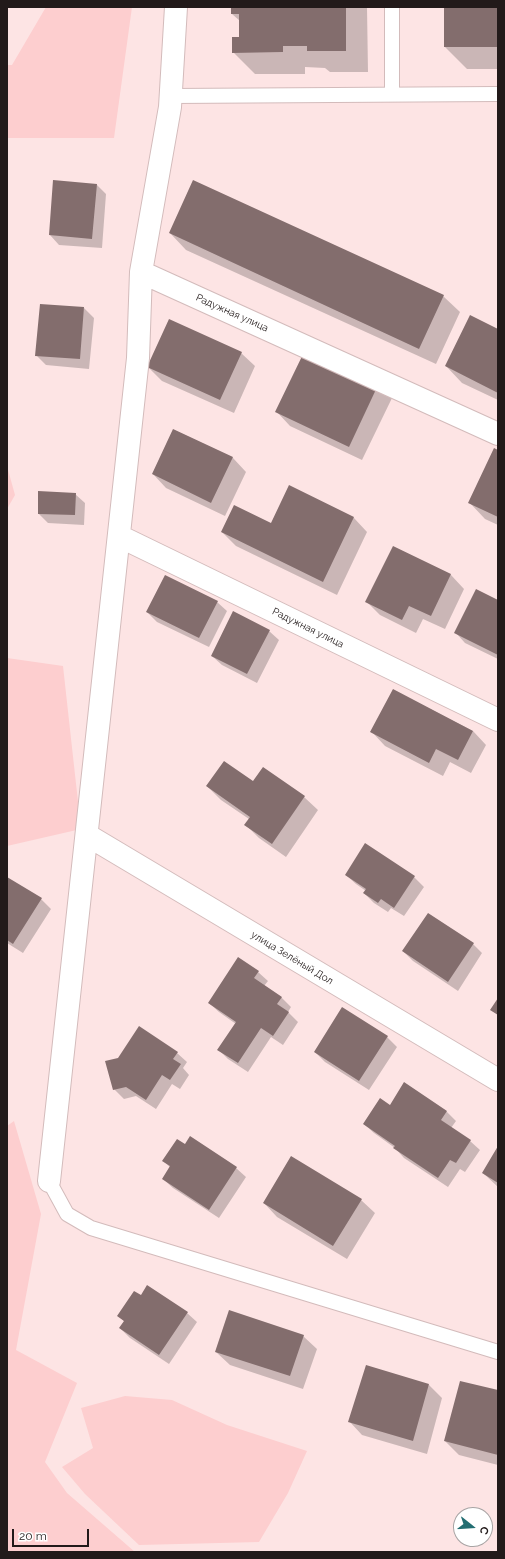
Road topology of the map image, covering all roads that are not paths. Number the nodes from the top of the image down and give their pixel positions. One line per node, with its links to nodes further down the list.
1 (176, 7): 5 (street)
2 (392, 7): 3 (lane)
3 (392, 94): 4 (lane); 5 (lane)
4 (498, 94)
5 (171, 96): 6 (street)
6 (141, 272): 7 (street, Радужная улица); 8 (street)
7 (498, 434)
8 (119, 536): 9 (street, Радужная улица); 10 (street)
9 (498, 720)
10 (87, 835): 11 (street, улица Зелёный Дол); 12 (street)
11 (498, 1080)
12 (48, 1181): 13 (lane)
13 (498, 1352)

